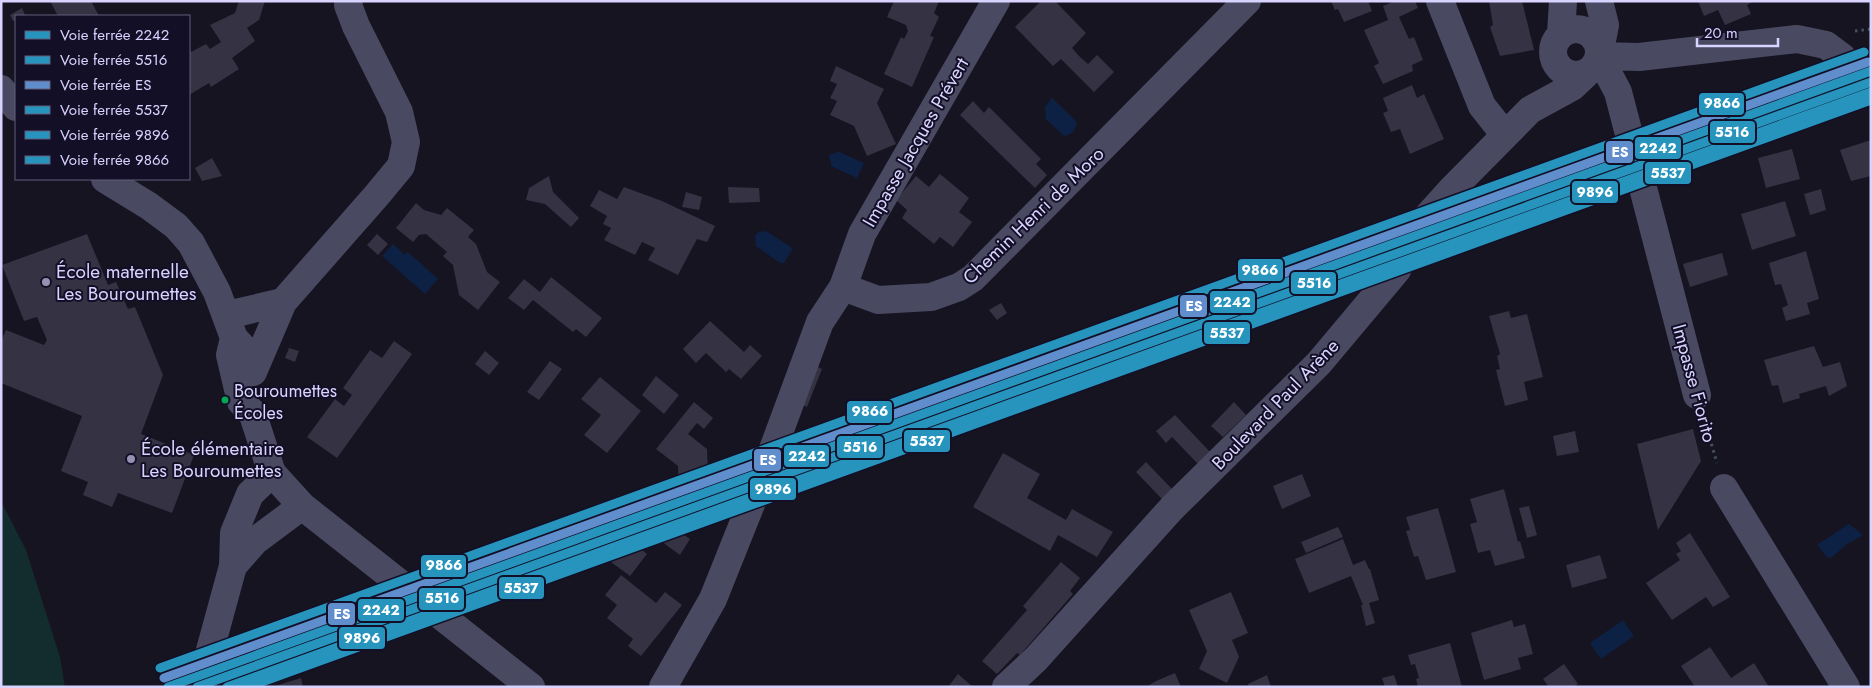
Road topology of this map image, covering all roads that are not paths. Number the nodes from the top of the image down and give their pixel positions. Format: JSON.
{"nodes":[{"id":1,"x":349,"y":1,"type":"edge"},
{"id":2,"x":996,"y":1,"type":"edge"},
{"id":3,"x":1247,"y":1,"type":"edge"},
{"id":4,"x":1440,"y":1,"type":"edge"},
{"id":5,"x":1563,"y":1,"type":"edge"},
{"id":6,"x":1599,"y":1,"type":"edge"},
{"id":7,"x":1558,"y":46,"type":"junction"},
{"id":8,"x":1594,"y":63,"type":"junction"},
{"id":9,"x":1,"y":89,"type":"edge"},
{"id":10,"x":1871,"y":92,"type":"edge"},
{"id":11,"x":15,"y":105,"type":"edge"},
{"id":12,"x":1530,"y":110,"type":"junction"},
{"id":13,"x":1505,"y":135,"type":"junction"},
{"id":14,"x":107,"y":180,"type":"edge"},
{"id":15,"x":843,"y":287,"type":"junction"},
{"id":16,"x":282,"y":302,"type":"junction"},
{"id":17,"x":231,"y":327,"type":"junction"},
{"id":18,"x":253,"y":372,"type":"junction"},
{"id":19,"x":1697,"y":394,"type":"road end"},
{"id":20,"x":252,"y":412,"type":"junction"},
{"id":21,"x":272,"y":473,"type":"junction"},
{"id":22,"x":1724,"y":488,"type":"road end"},
{"id":23,"x":302,"y":506,"type":"junction"},
{"id":24,"x":233,"y":566,"type":"junction"},
{"id":25,"x":200,"y":687,"type":"edge"},
{"id":26,"x":531,"y":687,"type":"edge"},
{"id":27,"x":663,"y":687,"type":"edge"},
{"id":28,"x":1006,"y":687,"type":"edge"},
{"id":29,"x":1846,"y":687,"type":"edge"}],
"edges":[{"from":1,"to":16,"type":"street"},
{"from":2,"to":15,"type":"street","name":"Impasse Jacques Prévert"},
{"from":3,"to":15,"type":"street","name":"Chemin Henri de Moro"},
{"from":4,"to":13,"type":"street"},
{"from":5,"to":7,"type":"street"},
{"from":6,"to":8,"type":"street"},
{"from":7,"to":8,"type":"street"},
{"from":7,"to":8,"type":"street"},
{"from":7,"to":12,"type":"street","name":"Boulevard Paul Arène"},
{"from":8,"to":10,"type":"street"},
{"from":8,"to":12,"type":"street","name":"Boulevard Paul Arène"},
{"from":8,"to":19,"type":"street","name":"Impasse Fiorito"},
{"from":9,"to":11,"type":"street"},
{"from":12,"to":13,"type":"street","name":"Boulevard Paul Arène"},
{"from":13,"to":28,"type":"street","name":"Boulevard Paul Arène"},
{"from":14,"to":17,"type":"street"},
{"from":15,"to":27,"type":"street"},
{"from":16,"to":17,"type":"street"},
{"from":16,"to":18,"type":"street"},
{"from":17,"to":18,"type":"street"},
{"from":17,"to":20,"type":"street"},
{"from":18,"to":20,"type":"street"},
{"from":20,"to":21,"type":"street"},
{"from":21,"to":23,"type":"street"},
{"from":21,"to":24,"type":"street"},
{"from":22,"to":29,"type":"street"},
{"from":23,"to":24,"type":"street"},
{"from":23,"to":26,"type":"street"},
{"from":24,"to":25,"type":"street"}]}
